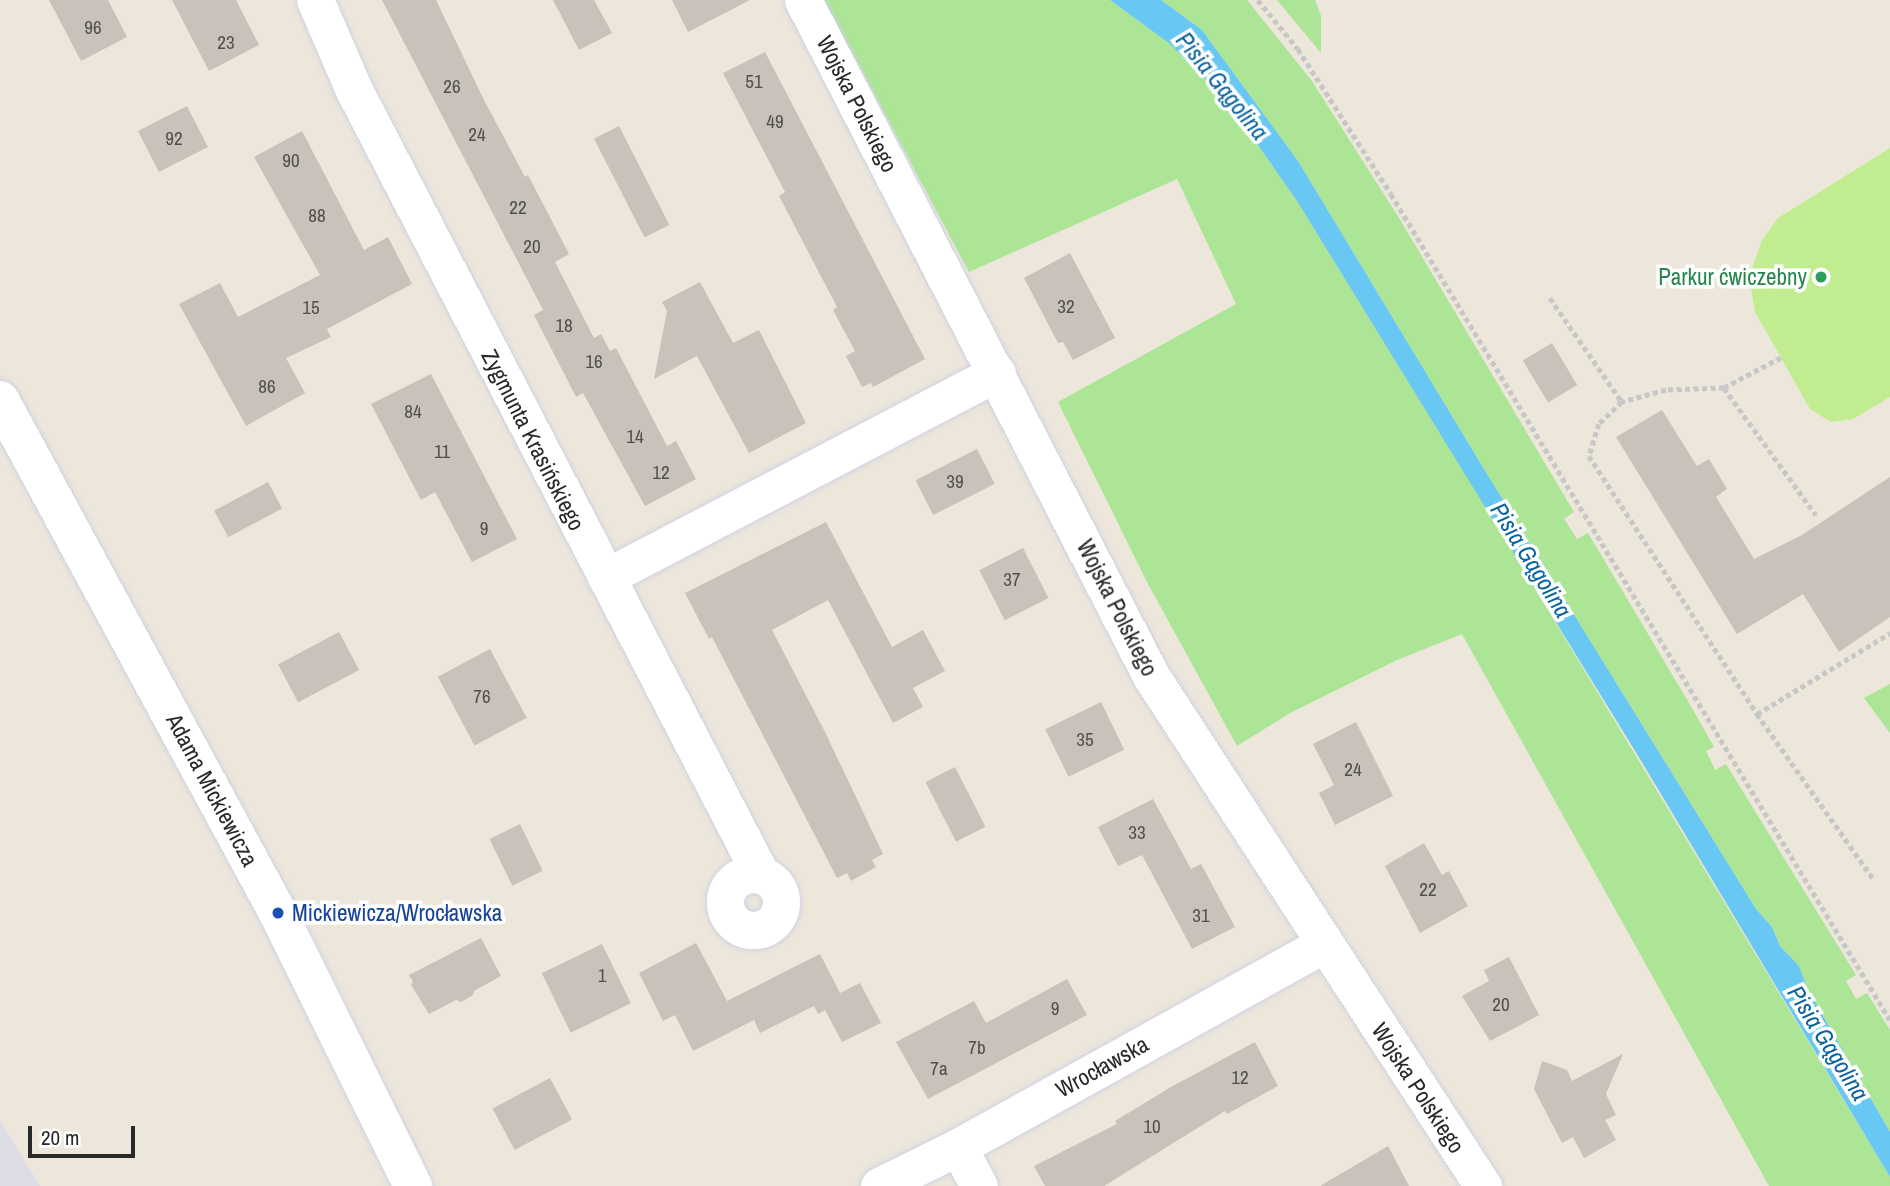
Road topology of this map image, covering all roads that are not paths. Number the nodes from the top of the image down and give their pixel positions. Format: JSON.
{"nodes":[{"id":1,"x":315,"y":0,"type":"edge"},
{"id":2,"x":803,"y":0,"type":"edge"},
{"id":3,"x":997,"y":373,"type":"junction"},
{"id":4,"x":0,"y":400,"type":"edge"},
{"id":5,"x":606,"y":577,"type":"junction"},
{"id":6,"x":761,"y":875,"type":"dead end"},
{"id":7,"x":1324,"y":944,"type":"junction"},
{"id":8,"x":958,"y":1147,"type":"junction"},
{"id":9,"x":413,"y":1186,"type":"edge"},
{"id":10,"x":879,"y":1186,"type":"edge"},
{"id":11,"x":978,"y":1186,"type":"edge"},
{"id":12,"x":1483,"y":1186,"type":"edge"}],
"edges":[{"from":1,"to":5,"type":"street","name":"Zygmunta Krasińskiego"},
{"from":2,"to":3,"type":"street","name":"Wojska Polskiego"},
{"from":3,"to":5,"type":"street"},
{"from":3,"to":7,"type":"street","name":"Wojska Polskiego"},
{"from":4,"to":9,"type":"street","name":"Adama Mickiewicza"},
{"from":5,"to":6,"type":"street","name":"Zygmunta Krasińskiego"},
{"from":7,"to":8,"type":"street","name":"Wrocławska"},
{"from":7,"to":12,"type":"street","name":"Wojska Polskiego"},
{"from":8,"to":10,"type":"street","name":"Wrocławska"},
{"from":8,"to":11,"type":"street"}]}
